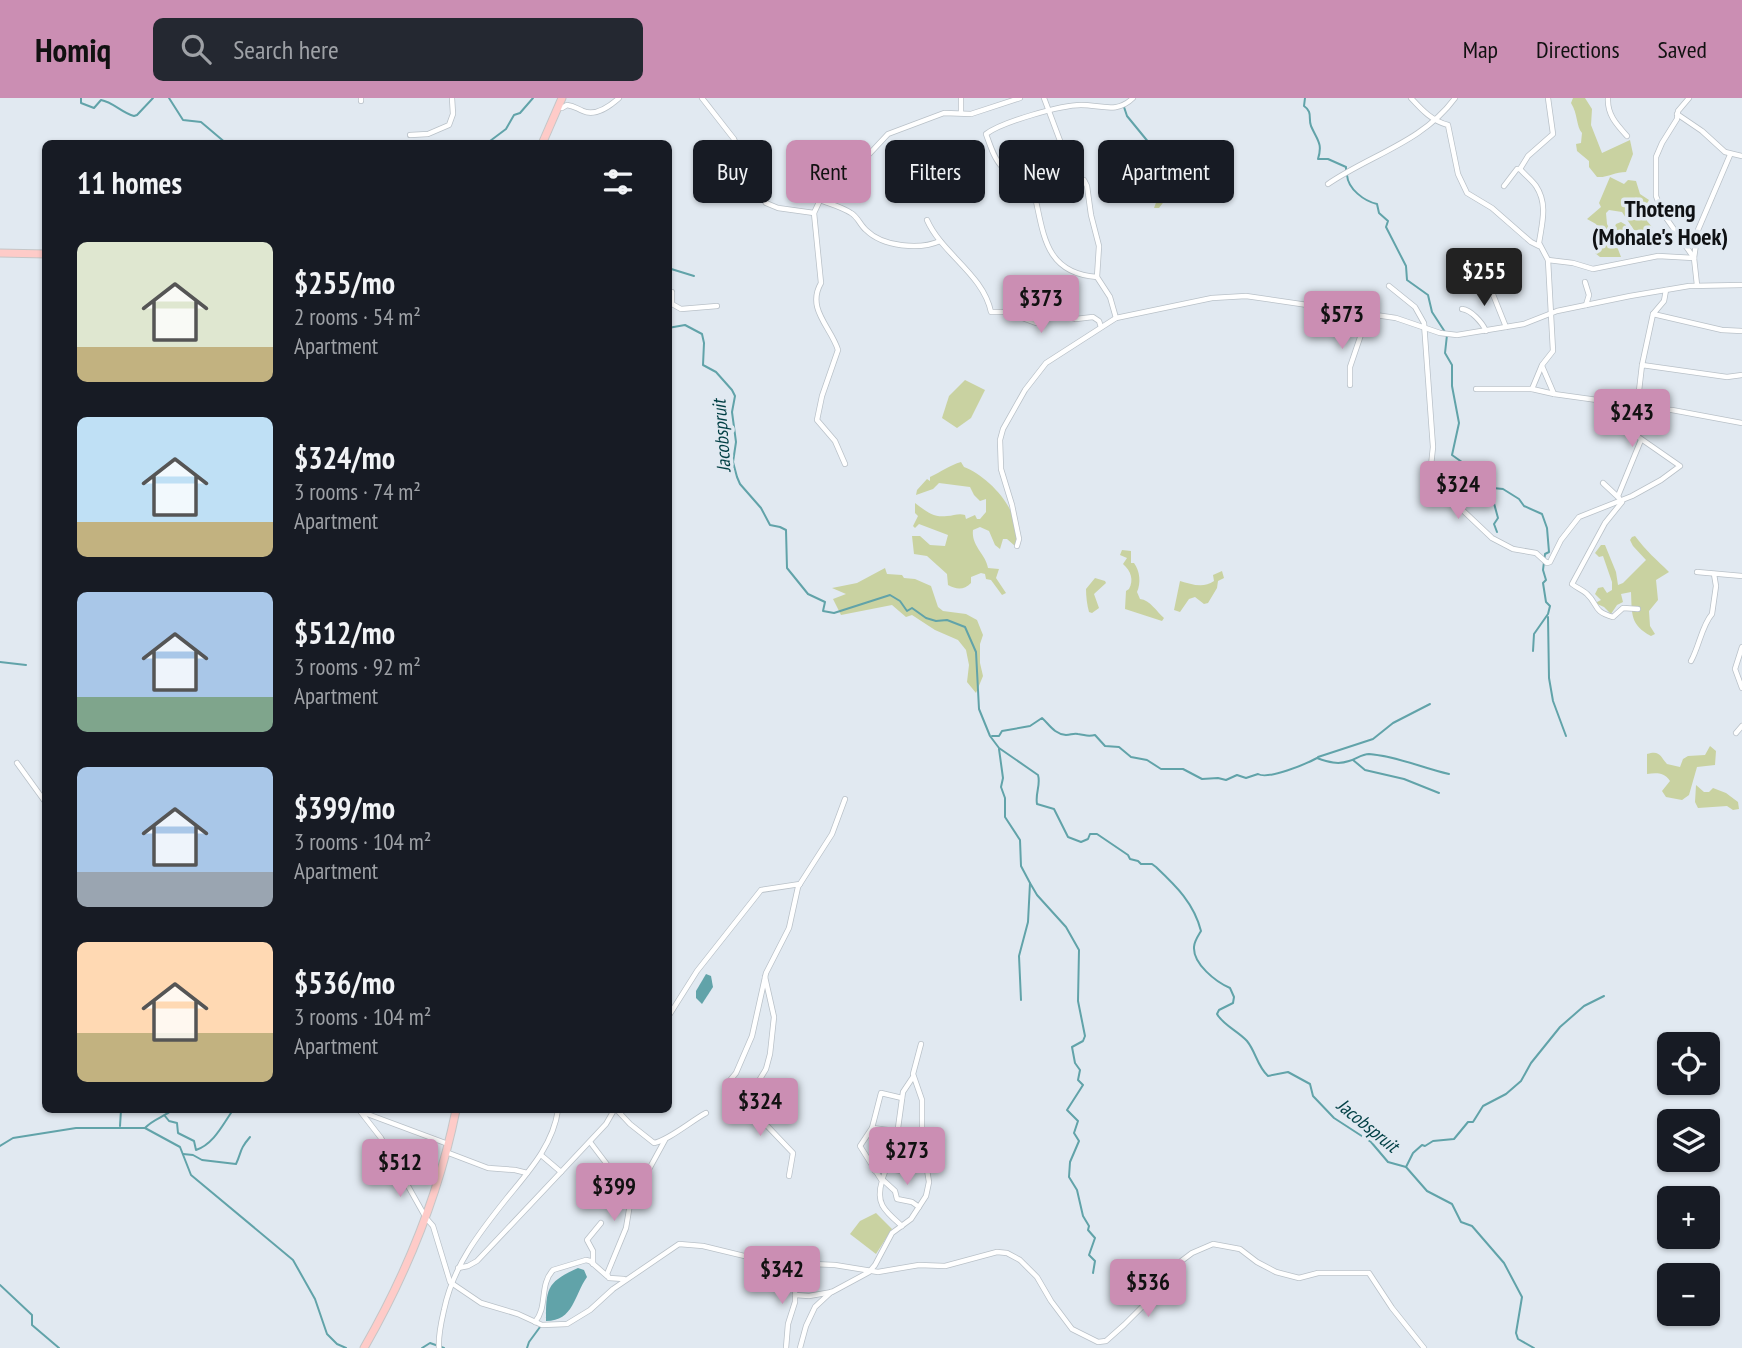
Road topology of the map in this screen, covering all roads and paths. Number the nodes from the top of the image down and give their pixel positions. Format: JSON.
{"nodes":[{"id":1,"x":452,"y":98,"type":"edge"},
{"id":2,"x":562,"y":98,"type":"edge"},
{"id":3,"x":619,"y":98,"type":"edge"},
{"id":4,"x":702,"y":98,"type":"edge"},
{"id":5,"x":961,"y":98,"type":"edge"},
{"id":6,"x":1020,"y":98,"type":"edge"},
{"id":7,"x":1044,"y":98,"type":"edge"},
{"id":8,"x":1133,"y":98,"type":"edge"},
{"id":9,"x":1411,"y":98,"type":"edge"},
{"id":10,"x":1455,"y":98,"type":"edge"},
{"id":11,"x":1548,"y":98,"type":"edge"},
{"id":12,"x":1608,"y":98,"type":"edge"},
{"id":13,"x":1689,"y":98,"type":"edge"},
{"id":14,"x":557,"y":107,"type":"junction"},
{"id":15,"x":1049,"y":112,"type":"junction"},
{"id":16,"x":961,"y":113,"type":"junction"},
{"id":17,"x":1678,"y":114,"type":"junction"},
{"id":18,"x":1436,"y":121,"type":"junction"},
{"id":19,"x":410,"y":135,"type":"dead end"},
{"id":20,"x":1627,"y":136,"type":"dead end"},
{"id":21,"x":544,"y":140,"type":"edge"},
{"id":22,"x":1060,"y":140,"type":"edge"},
{"id":23,"x":871,"y":152,"type":"edge"},
{"id":24,"x":1730,"y":155,"type":"junction"},
{"id":25,"x":1742,"y":156,"type":"edge"},
{"id":26,"x":999,"y":161,"type":"edge"},
{"id":27,"x":1520,"y":169,"type":"junction"},
{"id":28,"x":1084,"y":180,"type":"edge"},
{"id":29,"x":1328,"y":184,"type":"dead end"},
{"id":30,"x":1504,"y":186,"type":"dead end"},
{"id":31,"x":819,"y":203,"type":"edge"},
{"id":32,"x":828,"y":203,"type":"edge"},
{"id":33,"x":1037,"y":203,"type":"edge"},
{"id":34,"x":814,"y":213,"type":"junction"},
{"id":35,"x":927,"y":220,"type":"dead end"},
{"id":36,"x":940,"y":242,"type":"junction"},
{"id":37,"x":1539,"y":246,"type":"junction"},
{"id":38,"x":0,"y":253,"type":"edge"},
{"id":39,"x":42,"y":254,"type":"edge"},
{"id":40,"x":1478,"y":257,"type":"dead end"},
{"id":41,"x":1694,"y":258,"type":"junction"},
{"id":42,"x":1548,"y":260,"type":"junction"},
{"id":43,"x":1097,"y":277,"type":"junction"},
{"id":44,"x":1585,"y":282,"type":"dead end"},
{"id":45,"x":1697,"y":285,"type":"junction"},
{"id":46,"x":1742,"y":285,"type":"edge"},
{"id":47,"x":1390,"y":286,"type":"dead end"},
{"id":48,"x":1666,"y":290,"type":"junction"},
{"id":49,"x":672,"y":304,"type":"edge"},
{"id":50,"x":1586,"y":305,"type":"junction"},
{"id":51,"x":717,"y":306,"type":"dead end"},
{"id":52,"x":1462,"y":309,"type":"dead end"},
{"id":53,"x":1368,"y":314,"type":"junction"},
{"id":54,"x":1552,"y":314,"type":"junction"},
{"id":55,"x":1653,"y":314,"type":"junction"},
{"id":56,"x":1116,"y":318,"type":"junction"},
{"id":57,"x":1101,"y":327,"type":"junction"},
{"id":58,"x":1424,"y":327,"type":"junction"},
{"id":59,"x":1506,"y":327,"type":"junction"},
{"id":60,"x":1486,"y":331,"type":"junction"},
{"id":61,"x":1742,"y":331,"type":"edge"},
{"id":62,"x":1542,"y":365,"type":"junction"},
{"id":63,"x":1642,"y":365,"type":"junction"},
{"id":64,"x":1742,"y":375,"type":"edge"},
{"id":65,"x":1350,"y":385,"type":"dead end"},
{"id":66,"x":1532,"y":388,"type":"junction"},
{"id":67,"x":1476,"y":389,"type":"dead end"},
{"id":68,"x":1554,"y":394,"type":"junction"},
{"id":69,"x":1636,"y":408,"type":"junction"},
{"id":70,"x":1742,"y":423,"type":"edge"},
{"id":71,"x":1641,"y":440,"type":"junction"},
{"id":72,"x":845,"y":464,"type":"dead end"},
{"id":73,"x":1603,"y":483,"type":"dead end"},
{"id":74,"x":1618,"y":496,"type":"junction"},
{"id":75,"x":1622,"y":501,"type":"junction"},
{"id":76,"x":1017,"y":546,"type":"dead end"},
{"id":77,"x":1697,"y":572,"type":"dead end"},
{"id":78,"x":1714,"y":574,"type":"junction"},
{"id":79,"x":1742,"y":576,"type":"edge"},
{"id":80,"x":1638,"y":609,"type":"dead end"},
{"id":81,"x":1742,"y":647,"type":"edge"},
{"id":82,"x":1691,"y":661,"type":"dead end"},
{"id":83,"x":1742,"y":688,"type":"edge"},
{"id":84,"x":1742,"y":726,"type":"edge"},
{"id":85,"x":1736,"y":733,"type":"dead end"},
{"id":86,"x":17,"y":763,"type":"dead end"},
{"id":87,"x":42,"y":797,"type":"edge"},
{"id":88,"x":845,"y":799,"type":"dead end"},
{"id":89,"x":800,"y":884,"type":"junction"},
{"id":90,"x":765,"y":977,"type":"junction"},
{"id":91,"x":672,"y":1011,"type":"edge"},
{"id":92,"x":921,"y":1044,"type":"dead end"},
{"id":93,"x":914,"y":1077,"type":"junction"},
{"id":94,"x":743,"y":1098,"type":"junction"},
{"id":95,"x":902,"y":1098,"type":"junction"},
{"id":96,"x":361,"y":1113,"type":"edge"},
{"id":97,"x":366,"y":1113,"type":"edge"},
{"id":98,"x":455,"y":1113,"type":"edge"},
{"id":99,"x":558,"y":1113,"type":"edge"},
{"id":100,"x":614,"y":1113,"type":"edge"},
{"id":101,"x":619,"y":1113,"type":"edge"},
{"id":102,"x":706,"y":1113,"type":"dead end"},
{"id":103,"x":872,"y":1128,"type":"junction"},
{"id":104,"x":897,"y":1131,"type":"junction"},
{"id":105,"x":922,"y":1139,"type":"junction"},
{"id":106,"x":665,"y":1140,"type":"junction"},
{"id":107,"x":590,"y":1142,"type":"junction"},
{"id":108,"x":447,"y":1148,"type":"junction"},
{"id":109,"x":887,"y":1150,"type":"junction"},
{"id":110,"x":541,"y":1155,"type":"junction"},
{"id":111,"x":927,"y":1165,"type":"junction"},
{"id":112,"x":888,"y":1169,"type":"junction"},
{"id":113,"x":875,"y":1171,"type":"junction"},
{"id":114,"x":561,"y":1172,"type":"junction"},
{"id":115,"x":527,"y":1173,"type":"junction"},
{"id":116,"x":789,"y":1177,"type":"dead end"},
{"id":117,"x":882,"y":1181,"type":"junction"},
{"id":118,"x":639,"y":1188,"type":"junction"},
{"id":119,"x":919,"y":1207,"type":"junction"},
{"id":120,"x":426,"y":1218,"type":"junction"},
{"id":121,"x":601,"y":1223,"type":"dead end"},
{"id":122,"x":902,"y":1226,"type":"junction"},
{"id":123,"x":769,"y":1262,"type":"junction"},
{"id":124,"x":593,"y":1264,"type":"junction"},
{"id":125,"x":799,"y":1265,"type":"junction"},
{"id":126,"x":457,"y":1268,"type":"junction"},
{"id":127,"x":869,"y":1272,"type":"junction"},
{"id":128,"x":607,"y":1276,"type":"junction"},
{"id":129,"x":627,"y":1279,"type":"junction"},
{"id":130,"x":450,"y":1282,"type":"junction"},
{"id":131,"x":795,"y":1282,"type":"junction"},
{"id":132,"x":832,"y":1292,"type":"junction"},
{"id":133,"x":795,"y":1295,"type":"junction"},
{"id":134,"x":535,"y":1322,"type":"junction"},
{"id":135,"x":364,"y":1348,"type":"edge"},
{"id":136,"x":439,"y":1348,"type":"edge"},
{"id":137,"x":786,"y":1348,"type":"edge"},
{"id":138,"x":800,"y":1348,"type":"edge"},
{"id":139,"x":1424,"y":1348,"type":"edge"}],
"edges":[{"from":1,"to":19,"type":"street"},
{"from":2,"to":14,"type":"main road"},
{"from":3,"to":14,"type":"street"},
{"from":4,"to":34,"type":"street"},
{"from":5,"to":16,"type":"street"},
{"from":6,"to":16,"type":"street"},
{"from":7,"to":15,"type":"street"},
{"from":8,"to":15,"type":"street"},
{"from":9,"to":18,"type":"street"},
{"from":10,"to":18,"type":"street"},
{"from":11,"to":27,"type":"street"},
{"from":12,"to":20,"type":"street"},
{"from":13,"to":17,"type":"street"},
{"from":14,"to":21,"type":"main road"},
{"from":15,"to":22,"type":"street"},
{"from":15,"to":26,"type":"street"},
{"from":16,"to":23,"type":"street"},
{"from":17,"to":24,"type":"street"},
{"from":17,"to":41,"type":"street"},
{"from":18,"to":29,"type":"street"},
{"from":18,"to":37,"type":"street"},
{"from":24,"to":25,"type":"street"},
{"from":24,"to":41,"type":"street"},
{"from":27,"to":30,"type":"street"},
{"from":27,"to":37,"type":"street"},
{"from":28,"to":43,"type":"street"},
{"from":31,"to":34,"type":"street"},
{"from":32,"to":36,"type":"street"},
{"from":33,"to":43,"type":"street"},
{"from":34,"to":72,"type":"street"},
{"from":35,"to":36,"type":"street"},
{"from":36,"to":57,"type":"street"},
{"from":37,"to":42,"type":"street"},
{"from":38,"to":39,"type":"main road"},
{"from":40,"to":59,"type":"street"},
{"from":41,"to":42,"type":"street"},
{"from":41,"to":45,"type":"street"},
{"from":42,"to":54,"type":"street"},
{"from":43,"to":56,"type":"street"},
{"from":44,"to":50,"type":"street"},
{"from":45,"to":46,"type":"street"},
{"from":45,"to":48,"type":"street"},
{"from":47,"to":58,"type":"street"},
{"from":48,"to":50,"type":"street"},
{"from":48,"to":55,"type":"street"},
{"from":49,"to":51,"type":"street"},
{"from":50,"to":54,"type":"street"},
{"from":52,"to":60,"type":"street"},
{"from":53,"to":56,"type":"street"},
{"from":53,"to":58,"type":"street"},
{"from":53,"to":65,"type":"street"},
{"from":54,"to":59,"type":"street"},
{"from":54,"to":62,"type":"street"},
{"from":55,"to":61,"type":"street"},
{"from":55,"to":63,"type":"street"},
{"from":56,"to":57,"type":"street"},
{"from":57,"to":76,"type":"street"},
{"from":58,"to":60,"type":"street"},
{"from":58,"to":75,"type":"street"},
{"from":59,"to":60,"type":"street"},
{"from":62,"to":66,"type":"street"},
{"from":62,"to":68,"type":"street"},
{"from":63,"to":64,"type":"street"},
{"from":63,"to":69,"type":"street"},
{"from":66,"to":67,"type":"street"},
{"from":66,"to":68,"type":"street"},
{"from":68,"to":69,"type":"street"},
{"from":69,"to":70,"type":"street"},
{"from":69,"to":71,"type":"street"},
{"from":71,"to":74,"type":"street"},
{"from":71,"to":75,"type":"street"},
{"from":73,"to":74,"type":"street"},
{"from":74,"to":75,"type":"street"},
{"from":75,"to":80,"type":"street"},
{"from":77,"to":78,"type":"street"},
{"from":78,"to":79,"type":"street"},
{"from":78,"to":82,"type":"street"},
{"from":81,"to":83,"type":"street"},
{"from":84,"to":85,"type":"street"},
{"from":86,"to":87,"type":"street"},
{"from":88,"to":89,"type":"street"},
{"from":89,"to":90,"type":"street"},
{"from":89,"to":91,"type":"street"},
{"from":90,"to":94,"type":"street"},
{"from":90,"to":94,"type":"street"},
{"from":92,"to":93,"type":"street"},
{"from":93,"to":95,"type":"street"},
{"from":93,"to":105,"type":"street"},
{"from":94,"to":116,"type":"street"},
{"from":95,"to":103,"type":"street"},
{"from":95,"to":104,"type":"street"},
{"from":96,"to":120,"type":"street"},
{"from":97,"to":108,"type":"street"},
{"from":98,"to":108,"type":"main road"},
{"from":99,"to":110,"type":"street"},
{"from":100,"to":107,"type":"street"},
{"from":101,"to":106,"type":"street"},
{"from":102,"to":106,"type":"street"},
{"from":103,"to":104,"type":"street"},
{"from":103,"to":113,"type":"street"},
{"from":104,"to":105,"type":"street"},
{"from":104,"to":109,"type":"street"},
{"from":105,"to":111,"type":"street"},
{"from":106,"to":118,"type":"street"},
{"from":107,"to":114,"type":"street"},
{"from":107,"to":118,"type":"street"},
{"from":108,"to":115,"type":"street"},
{"from":108,"to":120,"type":"main road"},
{"from":109,"to":112,"type":"street"},
{"from":109,"to":113,"type":"street"},
{"from":110,"to":114,"type":"street"},
{"from":110,"to":115,"type":"street"},
{"from":111,"to":112,"type":"street"},
{"from":111,"to":119,"type":"street"},
{"from":112,"to":117,"type":"street"},
{"from":113,"to":117,"type":"street"},
{"from":114,"to":126,"type":"street"},
{"from":115,"to":126,"type":"street"},
{"from":117,"to":119,"type":"street"},
{"from":117,"to":122,"type":"street"},
{"from":118,"to":128,"type":"street"},
{"from":119,"to":122,"type":"street"},
{"from":120,"to":130,"type":"street"},
{"from":120,"to":135,"type":"main road"},
{"from":121,"to":124,"type":"street"},
{"from":122,"to":127,"type":"street"},
{"from":123,"to":125,"type":"street"},
{"from":123,"to":129,"type":"street"},
{"from":123,"to":131,"type":"street"},
{"from":124,"to":128,"type":"street"},
{"from":124,"to":134,"type":"street"},
{"from":125,"to":127,"type":"street"},
{"from":125,"to":131,"type":"street"},
{"from":126,"to":130,"type":"street"},
{"from":127,"to":132,"type":"street"},
{"from":127,"to":139,"type":"street"},
{"from":128,"to":129,"type":"street"},
{"from":129,"to":134,"type":"street"},
{"from":130,"to":134,"type":"street"},
{"from":130,"to":136,"type":"street"},
{"from":131,"to":133,"type":"street"},
{"from":132,"to":133,"type":"street"},
{"from":132,"to":138,"type":"street"},
{"from":133,"to":137,"type":"street"}]}
